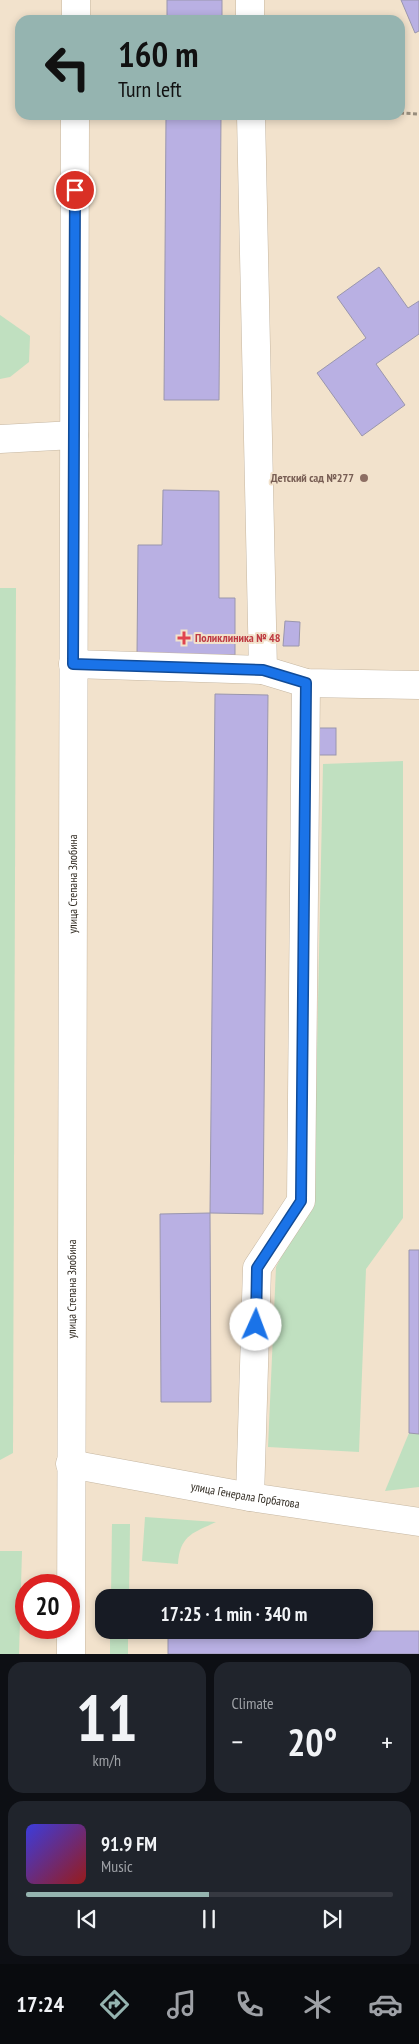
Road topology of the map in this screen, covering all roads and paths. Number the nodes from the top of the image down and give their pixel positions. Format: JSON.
{"nodes":[{"id":1,"x":76,"y":0,"type":"edge"},
{"id":2,"x":250,"y":0,"type":"edge"},
{"id":3,"x":76,"y":15,"type":"edge"},
{"id":4,"x":250,"y":15,"type":"edge"},
{"id":5,"x":405,"y":113,"type":"edge"},
{"id":6,"x":419,"y":114,"type":"edge"},
{"id":7,"x":75,"y":120,"type":"edge"},
{"id":8,"x":251,"y":120,"type":"edge"},
{"id":9,"x":74,"y":435,"type":"junction"},
{"id":10,"x":0,"y":439,"type":"edge"},
{"id":11,"x":73,"y":664,"type":"junction"},
{"id":12,"x":263,"y":670,"type":"junction"},
{"id":13,"x":306,"y":683,"type":"junction"},
{"id":14,"x":419,"y":685,"type":"edge"},
{"id":15,"x":70,"y":1464,"type":"junction"},
{"id":16,"x":250,"y":1497,"type":"junction"},
{"id":17,"x":419,"y":1522,"type":"edge"},
{"id":18,"x":70,"y":1654,"type":"edge"}],
"edges":[{"from":1,"to":3,"type":"street"},
{"from":2,"to":4,"type":"street"},
{"from":5,"to":6,"type":"path"},
{"from":7,"to":9,"type":"street","name":"улица Степана Злобина"},
{"from":8,"to":12,"type":"street"},
{"from":9,"to":10,"type":"street"},
{"from":9,"to":11,"type":"street","name":"улица Степана Злобина"},
{"from":11,"to":12,"type":"street"},
{"from":11,"to":15,"type":"street","name":"улица Степана Злобина"},
{"from":12,"to":13,"type":"street"},
{"from":13,"to":14,"type":"street"},
{"from":13,"to":16,"type":"street"},
{"from":15,"to":16,"type":"street","name":"улица Генерала Горбатова"},
{"from":15,"to":18,"type":"street","name":"улица Степана Злобина"},
{"from":16,"to":17,"type":"street","name":"улица Генерала Горбатова"}]}
